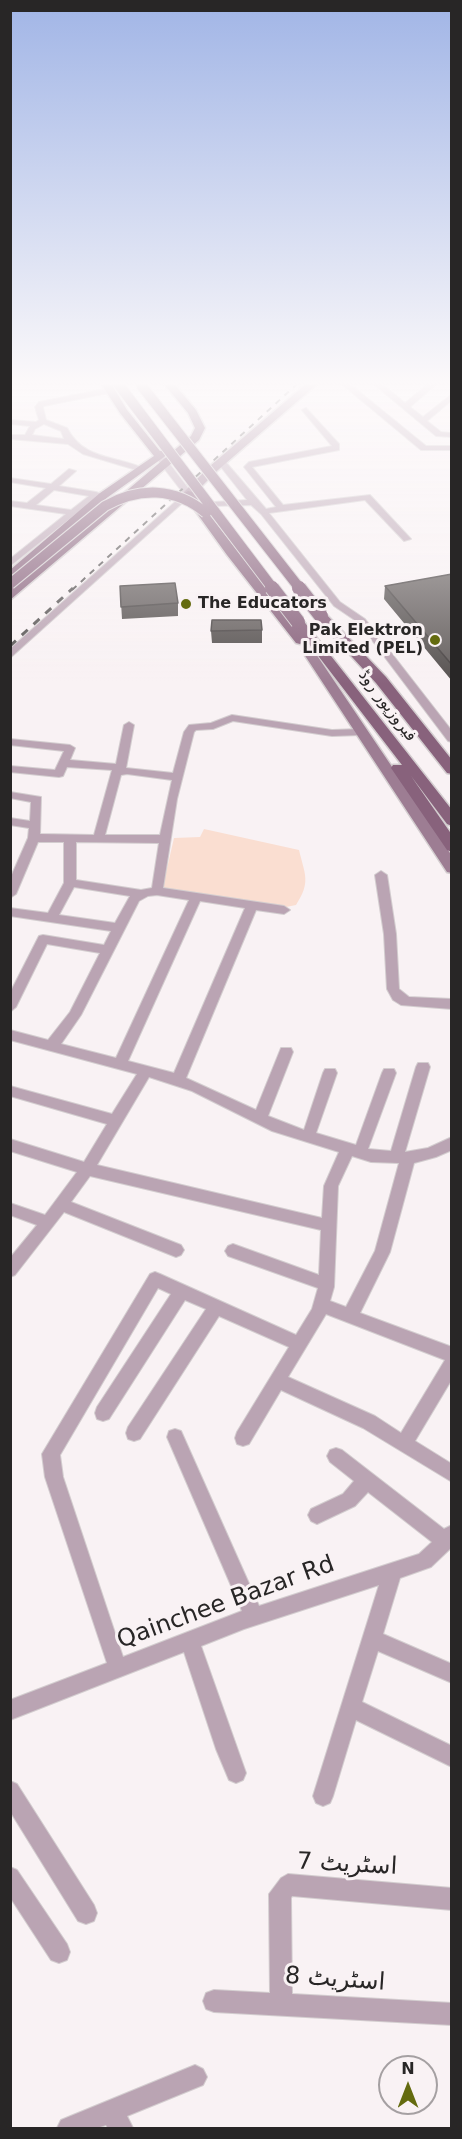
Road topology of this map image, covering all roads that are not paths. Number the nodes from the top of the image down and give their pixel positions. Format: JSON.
{"nodes":[{"id":1,"x":39,"y":485,"type":"edge"},
{"id":2,"x":56,"y":485,"type":"edge"},
{"id":3,"x":116,"y":485,"type":"edge"},
{"id":4,"x":136,"y":485,"type":"edge"},
{"id":5,"x":181,"y":485,"type":"edge"},
{"id":6,"x":190,"y":485,"type":"edge"},
{"id":7,"x":197,"y":485,"type":"edge"},
{"id":8,"x":222,"y":485,"type":"edge"},
{"id":9,"x":228,"y":485,"type":"edge"},
{"id":10,"x":239,"y":485,"type":"edge"},
{"id":11,"x":262,"y":485,"type":"edge"},
{"id":12,"x":53,"y":487,"type":"junction"},
{"id":13,"x":188,"y":494,"type":"junction"},
{"id":14,"x":100,"y":495,"type":"junction"},
{"id":15,"x":12,"y":497,"type":"edge"},
{"id":16,"x":254,"y":503,"type":"junction"},
{"id":17,"x":29,"y":506,"type":"junction"},
{"id":18,"x":281,"y":508,"type":"junction"},
{"id":19,"x":264,"y":512,"type":"junction"},
{"id":20,"x":72,"y":513,"type":"junction"},
{"id":21,"x":407,"y":539,"type":"dead end"},
{"id":22,"x":239,"y":546,"type":"junction"},
{"id":23,"x":11,"y":575,"type":"edge"},
{"id":24,"x":10,"y":597,"type":"edge"},
{"id":25,"x":327,"y":615,"type":"junction"},
{"id":26,"x":314,"y":650,"type":"junction"},
{"id":27,"x":10,"y":655,"type":"edge"},
{"id":28,"x":363,"y":703,"type":"junction"},
{"id":29,"x":129,"y":724,"type":"dead end"},
{"id":30,"x":361,"y":732,"type":"junction"},
{"id":31,"x":450,"y":737,"type":"edge"},
{"id":32,"x":429,"y":741,"type":"junction"},
{"id":33,"x":10,"y":742,"type":"edge"},
{"id":34,"x":64,"y":763,"type":"junction"},
{"id":35,"x":10,"y":769,"type":"edge"},
{"id":36,"x":120,"y":769,"type":"junction"},
{"id":37,"x":452,"y":770,"type":"edge"},
{"id":38,"x":178,"y":777,"type":"junction"},
{"id":39,"x":10,"y":795,"type":"edge"},
{"id":40,"x":10,"y":821,"type":"edge"},
{"id":41,"x":452,"y":821,"type":"edge"},
{"id":42,"x":35,"y":825,"type":"junction"},
{"id":43,"x":34,"y":838,"type":"junction"},
{"id":44,"x":70,"y":838,"type":"junction"},
{"id":45,"x":99,"y":838,"type":"junction"},
{"id":46,"x":166,"y":839,"type":"junction"},
{"id":47,"x":452,"y":847,"type":"edge"},
{"id":48,"x":452,"y":867,"type":"edge"},
{"id":49,"x":381,"y":875,"type":"dead end"},
{"id":50,"x":70,"y":883,"type":"junction"},
{"id":51,"x":157,"y":891,"type":"junction"},
{"id":52,"x":139,"y":893,"type":"junction"},
{"id":53,"x":10,"y":894,"type":"edge"},
{"id":54,"x":196,"y":897,"type":"junction"},
{"id":55,"x":252,"y":905,"type":"junction"},
{"id":56,"x":284,"y":910,"type":"dead end"},
{"id":57,"x":10,"y":912,"type":"edge"},
{"id":58,"x":52,"y":918,"type":"junction"},
{"id":59,"x":119,"y":928,"type":"junction"},
{"id":60,"x":108,"y":950,"type":"junction"},
{"id":61,"x":452,"y":1004,"type":"edge"},
{"id":62,"x":10,"y":1007,"type":"edge"},
{"id":63,"x":10,"y":1035,"type":"edge"},
{"id":64,"x":55,"y":1046,"type":"junction"},
{"id":65,"x":286,"y":1052,"type":"dead end"},
{"id":66,"x":120,"y":1063,"type":"junction"},
{"id":67,"x":423,"y":1067,"type":"dead end"},
{"id":68,"x":146,"y":1070,"type":"junction"},
{"id":69,"x":330,"y":1073,"type":"dead end"},
{"id":70,"x":389,"y":1073,"type":"dead end"},
{"id":71,"x":178,"y":1080,"type":"junction"},
{"id":72,"x":10,"y":1091,"type":"edge"},
{"id":73,"x":260,"y":1119,"type":"junction"},
{"id":74,"x":116,"y":1121,"type":"junction"},
{"id":75,"x":308,"y":1137,"type":"junction"},
{"id":76,"x":452,"y":1143,"type":"edge"},
{"id":77,"x":10,"y":1145,"type":"edge"},
{"id":78,"x":354,"y":1151,"type":"junction"},
{"id":79,"x":402,"y":1158,"type":"junction"},
{"id":80,"x":87,"y":1169,"type":"junction"},
{"id":81,"x":61,"y":1204,"type":"junction"},
{"id":82,"x":10,"y":1209,"type":"edge"},
{"id":83,"x":48,"y":1222,"type":"junction"},
{"id":84,"x":330,"y":1226,"type":"junction"},
{"id":85,"x":176,"y":1250,"type":"dead end"},
{"id":86,"x":233,"y":1251,"type":"dead end"},
{"id":87,"x":10,"y":1270,"type":"edge"},
{"id":88,"x":326,"y":1284,"type":"junction"},
{"id":89,"x":182,"y":1292,"type":"junction"},
{"id":90,"x":321,"y":1305,"type":"junction"},
{"id":91,"x":216,"y":1307,"type":"junction"},
{"id":92,"x":350,"y":1316,"type":"junction"},
{"id":93,"x":299,"y":1344,"type":"junction"},
{"id":94,"x":452,"y":1355,"type":"edge"},
{"id":95,"x":452,"y":1364,"type":"edge"},
{"id":96,"x":277,"y":1380,"type":"junction"},
{"id":97,"x":103,"y":1413,"type":"dead end"},
{"id":98,"x":134,"y":1433,"type":"dead end"},
{"id":99,"x":175,"y":1437,"type":"dead end"},
{"id":100,"x":243,"y":1438,"type":"dead end"},
{"id":101,"x":404,"y":1444,"type":"junction"},
{"id":102,"x":336,"y":1456,"type":"dead end"},
{"id":103,"x":452,"y":1474,"type":"edge"},
{"id":104,"x":367,"y":1480,"type":"junction"},
{"id":105,"x":317,"y":1515,"type":"dead end"},
{"id":106,"x":448,"y":1538,"type":"edge"},
{"id":107,"x":393,"y":1571,"type":"junction"},
{"id":108,"x":254,"y":1617,"type":"junction"},
{"id":109,"x":372,"y":1639,"type":"junction"},
{"id":110,"x":190,"y":1641,"type":"junction"},
{"id":111,"x":118,"y":1669,"type":"junction"},
{"id":112,"x":452,"y":1674,"type":"edge"},
{"id":113,"x":351,"y":1707,"type":"junction"},
{"id":114,"x":10,"y":1710,"type":"edge"},
{"id":115,"x":452,"y":1757,"type":"edge"},
{"id":116,"x":236,"y":1773,"type":"dead end"},
{"id":117,"x":10,"y":1791,"type":"edge"},
{"id":118,"x":323,"y":1796,"type":"dead end"},
{"id":119,"x":10,"y":1878,"type":"edge"},
{"id":120,"x":452,"y":1899,"type":"edge"},
{"id":121,"x":86,"y":1913,"type":"dead end"},
{"id":122,"x":59,"y":1952,"type":"dead end"},
{"id":123,"x":214,"y":2001,"type":"dead end"},
{"id":124,"x":281,"y":2004,"type":"junction"},
{"id":125,"x":452,"y":2014,"type":"edge"},
{"id":126,"x":195,"y":2077,"type":"dead end"},
{"id":127,"x":116,"y":2120,"type":"edge"},
{"id":128,"x":69,"y":2128,"type":"edge"}],
"edges":[{"from":1,"to":12,"type":"street"},
{"from":2,"to":12,"type":"street"},
{"from":3,"to":14,"type":"main road"},
{"from":4,"to":24,"type":"main road"},
{"from":5,"to":13,"type":"street"},
{"from":6,"to":22,"type":"main road","name":"فیروزپور روڈ","bridge":true},
{"from":7,"to":13,"type":"main road"},
{"from":8,"to":25,"type":"main road","bridge":true},
{"from":9,"to":25,"type":"main road"},
{"from":10,"to":16,"type":"street"},
{"from":11,"to":18,"type":"street"},
{"from":12,"to":14,"type":"street"},
{"from":12,"to":17,"type":"street"},
{"from":13,"to":16,"type":"street"},
{"from":13,"to":26,"type":"main road"},
{"from":13,"to":27,"type":"street"},
{"from":14,"to":20,"type":"street"},
{"from":14,"to":23,"type":"main road"},
{"from":15,"to":17,"type":"street"},
{"from":16,"to":19,"type":"street"},
{"from":17,"to":20,"type":"street"},
{"from":18,"to":19,"type":"street"},
{"from":18,"to":21,"type":"street"},
{"from":19,"to":31,"type":"street"},
{"from":20,"to":23,"type":"street"},
{"from":22,"to":23,"type":"main road","bridge":true},
{"from":22,"to":26,"type":"main road","name":"فیروزپور روڈ","bridge":true},
{"from":25,"to":32,"type":"main road"},
{"from":26,"to":28,"type":"main road","name":"فیروزپور روڈ"},
{"from":26,"to":30,"type":"main road"},
{"from":28,"to":41,"type":"main road","name":"فیروزپور روڈ"},
{"from":28,"to":47,"type":"main road"},
{"from":29,"to":36,"type":"street"},
{"from":30,"to":38,"type":"street"},
{"from":30,"to":48,"type":"main road"},
{"from":31,"to":32,"type":"street"},
{"from":32,"to":37,"type":"main road"},
{"from":33,"to":34,"type":"street"},
{"from":34,"to":35,"type":"street"},
{"from":34,"to":36,"type":"street"},
{"from":36,"to":38,"type":"street"},
{"from":36,"to":45,"type":"street"},
{"from":38,"to":46,"type":"street"},
{"from":39,"to":42,"type":"street"},
{"from":40,"to":42,"type":"street"},
{"from":42,"to":43,"type":"street"},
{"from":43,"to":44,"type":"street"},
{"from":43,"to":53,"type":"street"},
{"from":44,"to":45,"type":"street"},
{"from":44,"to":50,"type":"street"},
{"from":45,"to":46,"type":"street"},
{"from":46,"to":51,"type":"street"},
{"from":49,"to":61,"type":"street"},
{"from":50,"to":52,"type":"street"},
{"from":50,"to":58,"type":"street"},
{"from":51,"to":52,"type":"street"},
{"from":51,"to":54,"type":"street"},
{"from":52,"to":59,"type":"street"},
{"from":54,"to":55,"type":"street"},
{"from":54,"to":66,"type":"street"},
{"from":55,"to":56,"type":"street"},
{"from":55,"to":71,"type":"street"},
{"from":57,"to":58,"type":"street"},
{"from":58,"to":59,"type":"street"},
{"from":59,"to":60,"type":"street"},
{"from":60,"to":62,"type":"street"},
{"from":60,"to":64,"type":"street"},
{"from":63,"to":64,"type":"street"},
{"from":64,"to":66,"type":"street"},
{"from":65,"to":73,"type":"street"},
{"from":66,"to":68,"type":"street"},
{"from":67,"to":79,"type":"street"},
{"from":68,"to":71,"type":"street"},
{"from":68,"to":74,"type":"street"},
{"from":69,"to":75,"type":"street"},
{"from":70,"to":78,"type":"street"},
{"from":71,"to":73,"type":"street"},
{"from":72,"to":74,"type":"street"},
{"from":73,"to":75,"type":"street"},
{"from":74,"to":80,"type":"street"},
{"from":75,"to":78,"type":"street"},
{"from":76,"to":79,"type":"street"},
{"from":77,"to":80,"type":"street"},
{"from":78,"to":79,"type":"street"},
{"from":78,"to":84,"type":"street"},
{"from":79,"to":92,"type":"street"},
{"from":80,"to":81,"type":"street"},
{"from":80,"to":84,"type":"street"},
{"from":81,"to":83,"type":"street"},
{"from":81,"to":85,"type":"street"},
{"from":82,"to":83,"type":"street"},
{"from":83,"to":87,"type":"street"},
{"from":84,"to":88,"type":"street"},
{"from":86,"to":88,"type":"street"},
{"from":88,"to":90,"type":"street"},
{"from":89,"to":91,"type":"street"},
{"from":89,"to":97,"type":"street"},
{"from":89,"to":111,"type":"street"},
{"from":90,"to":92,"type":"street"},
{"from":90,"to":93,"type":"street"},
{"from":91,"to":93,"type":"street"},
{"from":91,"to":98,"type":"street"},
{"from":92,"to":94,"type":"street"},
{"from":93,"to":96,"type":"street"},
{"from":95,"to":101,"type":"street"},
{"from":96,"to":100,"type":"street"},
{"from":96,"to":101,"type":"street"},
{"from":99,"to":108,"type":"street"},
{"from":101,"to":103,"type":"street"},
{"from":102,"to":104,"type":"street"},
{"from":104,"to":105,"type":"street"},
{"from":104,"to":106,"type":"street"},
{"from":106,"to":107,"type":"street","name":"Qainchee Bazar Rd"},
{"from":107,"to":108,"type":"street","name":"Qainchee Bazar Rd"},
{"from":107,"to":109,"type":"street"},
{"from":108,"to":110,"type":"street","name":"Qainchee Bazar Rd"},
{"from":109,"to":112,"type":"street"},
{"from":109,"to":113,"type":"street"},
{"from":110,"to":111,"type":"street","name":"Qainchee Bazar Rd"},
{"from":110,"to":116,"type":"street"},
{"from":111,"to":114,"type":"street","name":"Qainchee Bazar Rd"},
{"from":113,"to":115,"type":"street"},
{"from":113,"to":118,"type":"street"},
{"from":117,"to":121,"type":"street"},
{"from":119,"to":122,"type":"street"},
{"from":120,"to":124,"type":"street","name":"اسٹریٹ 7"},
{"from":123,"to":124,"type":"street","name":"اسٹریٹ 8"},
{"from":124,"to":125,"type":"street","name":"اسٹریٹ 8"},
{"from":126,"to":127,"type":"street"},
{"from":127,"to":128,"type":"street"}]}
